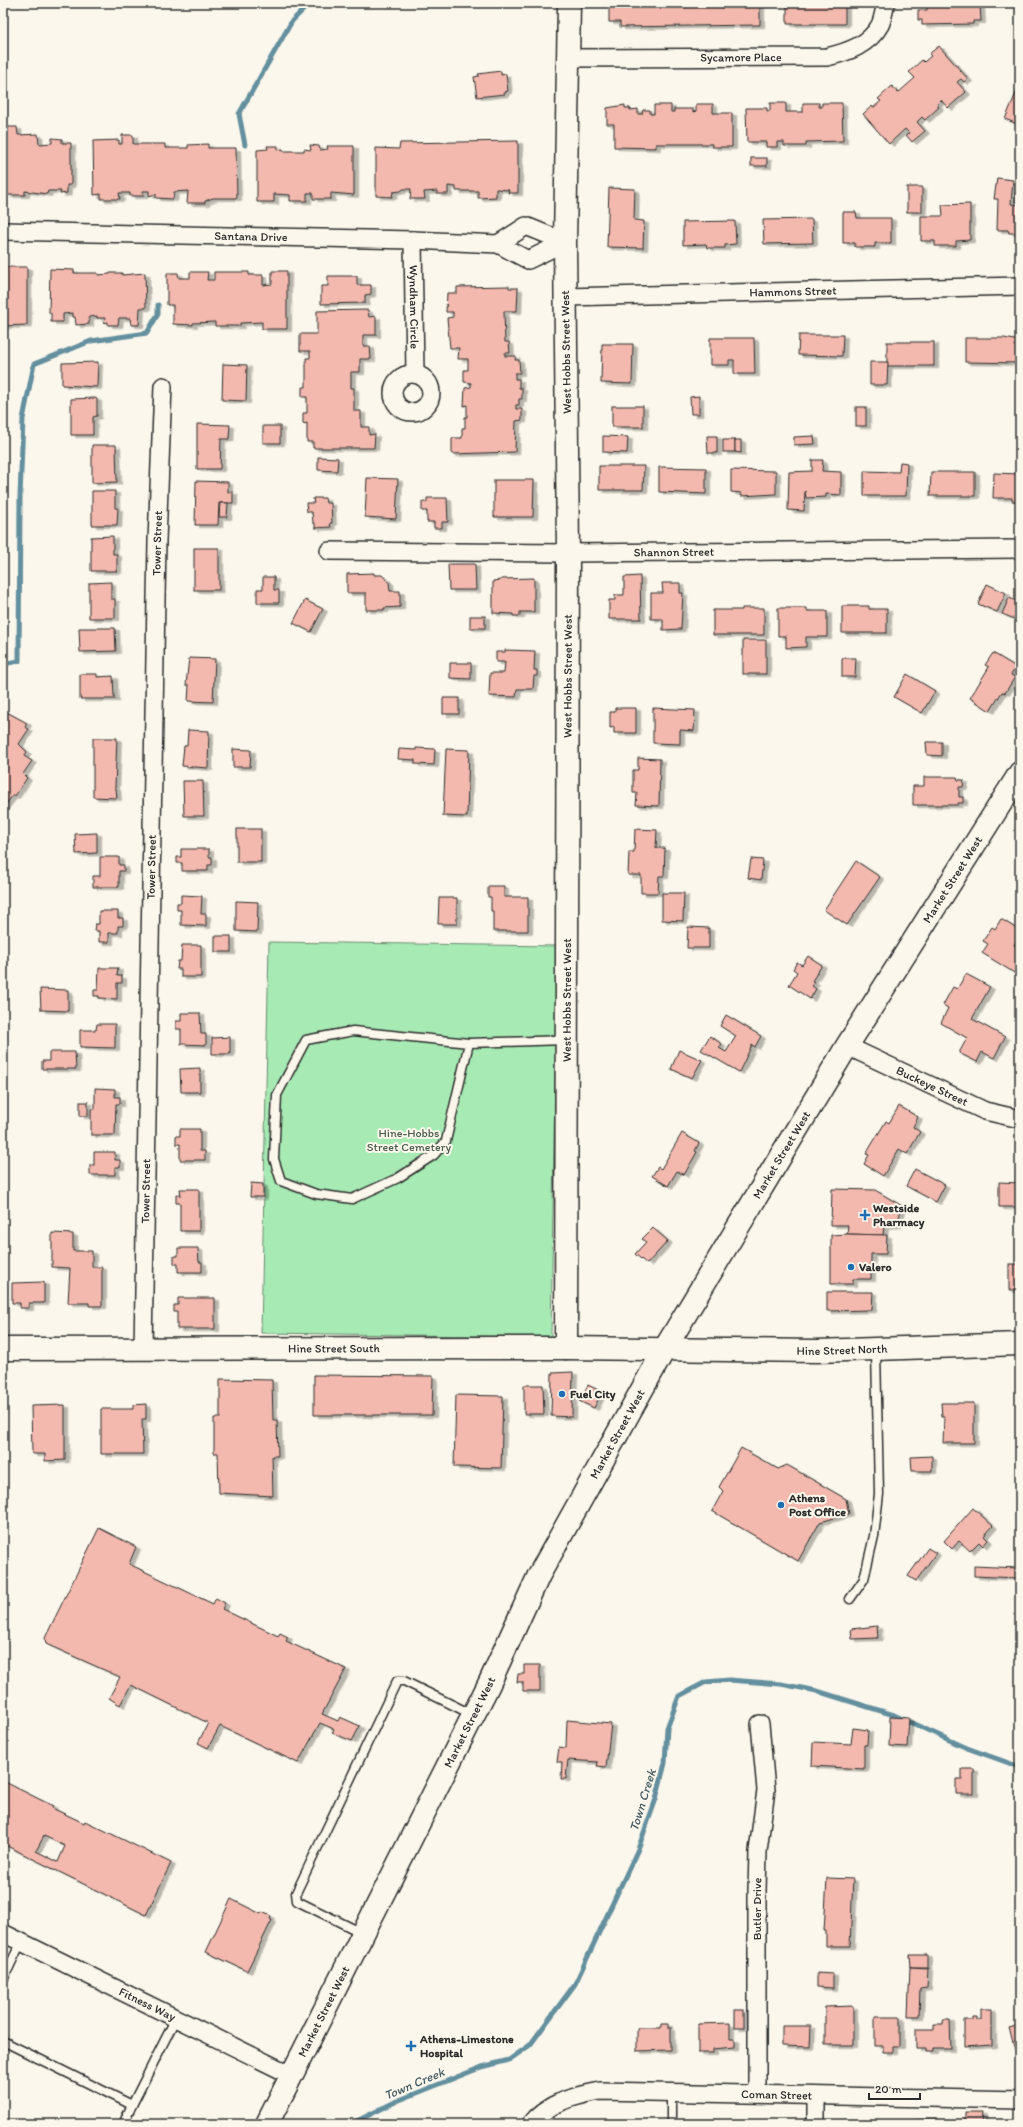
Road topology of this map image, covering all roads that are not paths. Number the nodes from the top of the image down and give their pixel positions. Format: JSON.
{"nodes":[{"id":1,"x":569,"y":3,"type":"edge"},
{"id":2,"x":886,"y":3,"type":"edge"},
{"id":3,"x":569,"y":58,"type":"junction"},
{"id":4,"x":3,"y":231,"type":"edge"},
{"id":5,"x":413,"y":240,"type":"junction"},
{"id":6,"x":565,"y":242,"type":"junction"},
{"id":7,"x":498,"y":244,"type":"junction"},
{"id":8,"x":1020,"y":286,"type":"edge"},
{"id":9,"x":565,"y":297,"type":"junction"},
{"id":10,"x":415,"y":374,"type":"dead end"},
{"id":11,"x":163,"y":386,"type":"dead end"},
{"id":12,"x":1020,"y":549,"type":"edge"},
{"id":13,"x":329,"y":551,"type":"dead end"},
{"id":14,"x":568,"y":553,"type":"junction"},
{"id":15,"x":1020,"y":773,"type":"edge"},
{"id":16,"x":567,"y":1040,"type":"junction"},
{"id":17,"x":469,"y":1042,"type":"junction"},
{"id":18,"x":847,"y":1046,"type":"junction"},
{"id":19,"x":1020,"y":1119,"type":"edge"},
{"id":20,"x":1020,"y":1344,"type":"edge"},
{"id":21,"x":3,"y":1348,"type":"edge"},
{"id":22,"x":566,"y":1348,"type":"junction"},
{"id":23,"x":876,"y":1348,"type":"junction"},
{"id":24,"x":143,"y":1349,"type":"junction"},
{"id":25,"x":664,"y":1350,"type":"junction"},
{"id":26,"x":850,"y":1599,"type":"dead end"},
{"id":27,"x":473,"y":1715,"type":"junction"},
{"id":28,"x":760,"y":1724,"type":"dead end"},
{"id":29,"x":3,"y":1933,"type":"edge"},
{"id":30,"x":362,"y":1933,"type":"junction"},
{"id":31,"x":21,"y":1942,"type":"junction"},
{"id":32,"x":3,"y":1980,"type":"edge"},
{"id":33,"x":176,"y":2018,"type":"junction"},
{"id":34,"x":3,"y":2041,"type":"edge"},
{"id":35,"x":291,"y":2076,"type":"junction"},
{"id":36,"x":671,"y":2093,"type":"junction"},
{"id":37,"x":757,"y":2094,"type":"junction"},
{"id":38,"x":816,"y":2096,"type":"junction"},
{"id":39,"x":1020,"y":2100,"type":"edge"},
{"id":40,"x":132,"y":2105,"type":"junction"},
{"id":41,"x":535,"y":2119,"type":"edge"},
{"id":42,"x":269,"y":2120,"type":"edge"},
{"id":43,"x":123,"y":2124,"type":"edge"},
{"id":44,"x":671,"y":2124,"type":"edge"},
{"id":45,"x":816,"y":2124,"type":"edge"}],
"edges":[{"from":1,"to":3,"type":"street","name":"West Hobbs Street West"},
{"from":2,"to":3,"type":"street","name":"Sycamore Place"},
{"from":3,"to":6,"type":"street","name":"West Hobbs Street West"},
{"from":4,"to":5,"type":"street","name":"Santana Drive"},
{"from":5,"to":7,"type":"street","name":"Santana Drive"},
{"from":5,"to":10,"type":"street","name":"Wyndham Circle"},
{"from":6,"to":7,"type":"street","name":"Santana Drive"},
{"from":6,"to":7,"type":"street"},
{"from":6,"to":9,"type":"street","name":"West Hobbs Street West"},
{"from":8,"to":9,"type":"street","name":"Hammons Street"},
{"from":9,"to":14,"type":"street","name":"West Hobbs Street West"},
{"from":11,"to":24,"type":"street","name":"Tower Street"},
{"from":12,"to":14,"type":"street","name":"Shannon Street"},
{"from":13,"to":14,"type":"street","name":"Shannon Street"},
{"from":14,"to":16,"type":"street","name":"West Hobbs Street West"},
{"from":15,"to":18,"type":"street","name":"Market Street West"},
{"from":16,"to":17,"type":"lane"},
{"from":16,"to":22,"type":"street","name":"West Hobbs Street West"},
{"from":17,"to":17,"type":"lane"},
{"from":18,"to":19,"type":"street","name":"Buckeye Street"},
{"from":18,"to":25,"type":"street","name":"Market Street West"},
{"from":20,"to":23,"type":"street","name":"Hine Street North"},
{"from":21,"to":24,"type":"street","name":"Hine Street South"},
{"from":22,"to":24,"type":"street","name":"Hine Street South"},
{"from":22,"to":25,"type":"street","name":"Hine Street South"},
{"from":23,"to":25,"type":"street","name":"Hine Street North"},
{"from":23,"to":26,"type":"lane"},
{"from":25,"to":27,"type":"street","name":"Market Street West"},
{"from":27,"to":30,"type":"street","name":"Market Street West"},
{"from":27,"to":30,"type":"lane"},
{"from":28,"to":37,"type":"street","name":"Butler Drive"},
{"from":29,"to":31,"type":"street","name":"Fitness Way"},
{"from":30,"to":35,"type":"street","name":"Market Street West"},
{"from":31,"to":32,"type":"lane"},
{"from":31,"to":33,"type":"street","name":"Fitness Way"},
{"from":33,"to":35,"type":"street","name":"Fitness Way"},
{"from":33,"to":40,"type":"lane"},
{"from":34,"to":40,"type":"lane"},
{"from":35,"to":42,"type":"street","name":"Market Street West"},
{"from":36,"to":37,"type":"street","name":"Coman Street"},
{"from":36,"to":41,"type":"street","name":"Coman Street"},
{"from":36,"to":44,"type":"lane"},
{"from":37,"to":38,"type":"street","name":"Coman Street"},
{"from":38,"to":39,"type":"street","name":"Coman Street"},
{"from":38,"to":45,"type":"street"},
{"from":40,"to":43,"type":"lane"}]}
